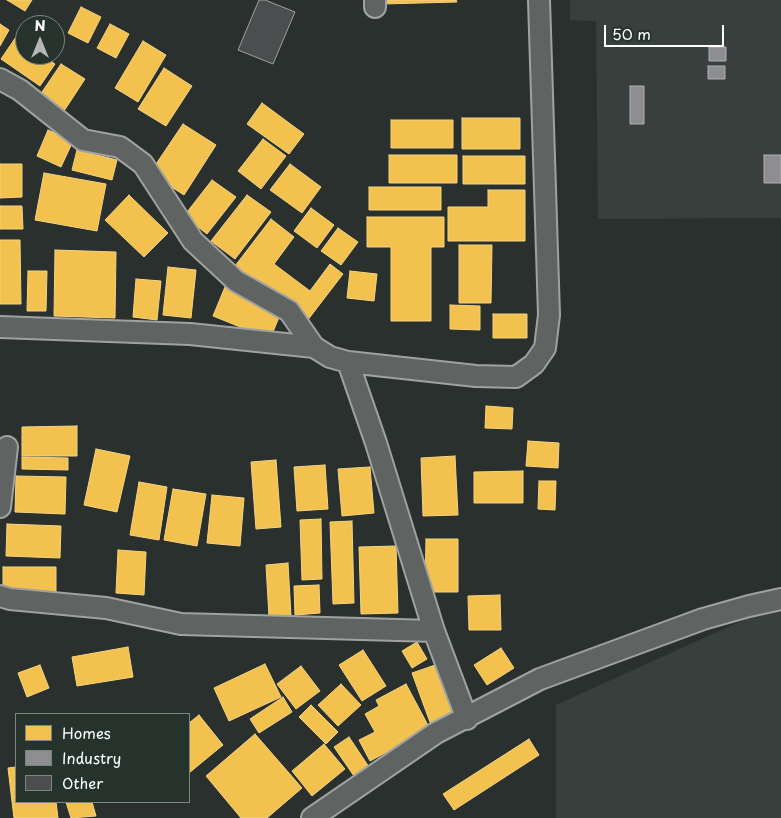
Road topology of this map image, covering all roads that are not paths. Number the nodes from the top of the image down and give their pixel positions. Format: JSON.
{"nodes":[{"id":1,"x":539,"y":0,"type":"edge"},
{"id":2,"x":0,"y":78,"type":"edge"},
{"id":3,"x":0,"y":327,"type":"edge"},
{"id":4,"x":314,"y":347,"type":"junction"},
{"id":5,"x":348,"y":362,"type":"junction"},
{"id":6,"x":7,"y":446,"type":"dead end"},
{"id":7,"x":0,"y":507,"type":"edge"},
{"id":8,"x":0,"y":596,"type":"edge"},
{"id":9,"x":781,"y":599,"type":"edge"},
{"id":10,"x":434,"y":631,"type":"junction"},
{"id":11,"x":467,"y":719,"type":"junction"},
{"id":12,"x":312,"y":818,"type":"edge"}],
"edges":[{"from":1,"to":5,"type":"street"},
{"from":2,"to":4,"type":"street"},
{"from":3,"to":4,"type":"street"},
{"from":4,"to":5,"type":"street"},
{"from":5,"to":10,"type":"street"},
{"from":6,"to":7,"type":"street"},
{"from":8,"to":10,"type":"street"},
{"from":9,"to":11,"type":"street"},
{"from":10,"to":11,"type":"street"},
{"from":11,"to":12,"type":"street"}]}
